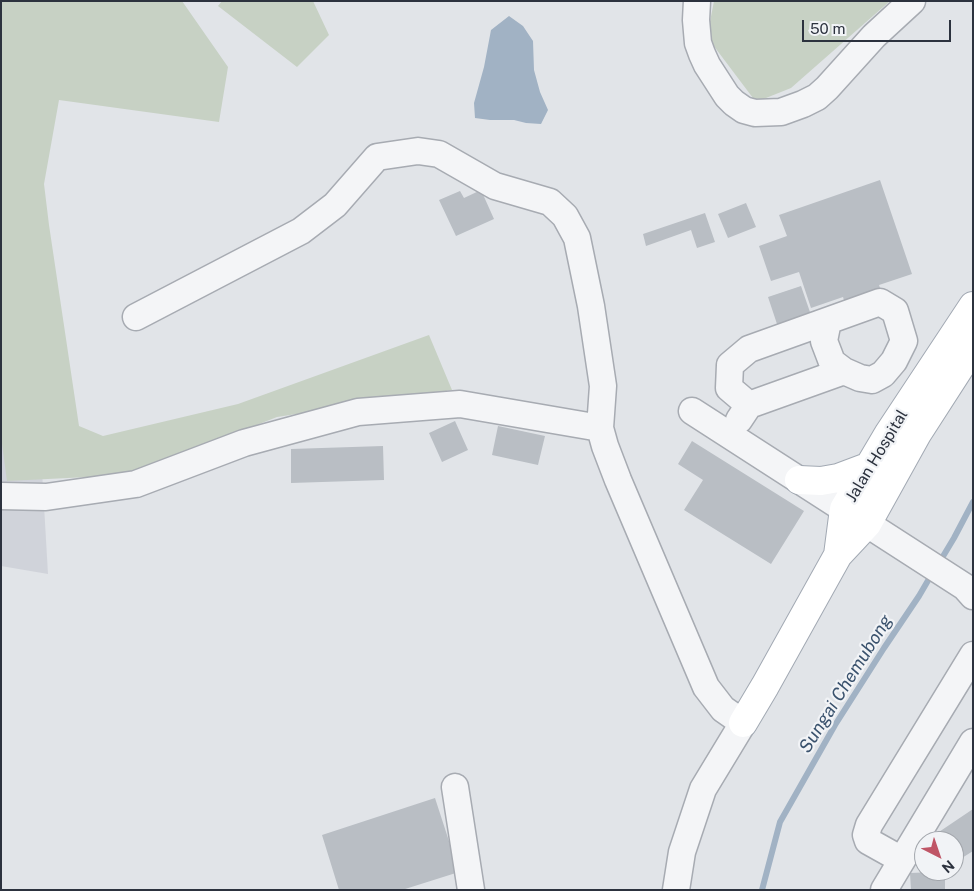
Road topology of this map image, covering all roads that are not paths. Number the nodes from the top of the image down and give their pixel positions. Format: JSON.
{"nodes":[{"id":1,"x":698,"y":1,"type":"edge"},
{"id":2,"x":912,"y":1,"type":"edge"},
{"id":3,"x":973,"y":306,"type":"edge"},
{"id":4,"x":136,"y":318,"type":"dead end"},
{"id":5,"x":828,"y":321,"type":"junction"},
{"id":6,"x":973,"y":347,"type":"edge"},
{"id":7,"x":844,"y":370,"type":"junction"},
{"id":8,"x":749,"y":404,"type":"junction"},
{"id":9,"x":692,"y":411,"type":"dead end"},
{"id":10,"x":600,"y":428,"type":"junction"},
{"id":11,"x":729,"y":435,"type":"junction"},
{"id":12,"x":870,"y":466,"type":"junction"},
{"id":13,"x":799,"y":480,"type":"junction"},
{"id":14,"x":1,"y":496,"type":"edge"},
{"id":15,"x":844,"y":509,"type":"junction"},
{"id":16,"x":872,"y":527,"type":"junction"},
{"id":17,"x":838,"y":555,"type":"junction"},
{"id":18,"x":970,"y":590,"type":"edge"},
{"id":19,"x":973,"y":655,"type":"edge"},
{"id":20,"x":742,"y":723,"type":"junction"},
{"id":21,"x":973,"y":742,"type":"edge"},
{"id":22,"x":454,"y":787,"type":"dead end"},
{"id":23,"x":902,"y":860,"type":"junction"},
{"id":24,"x":471,"y":890,"type":"edge"},
{"id":25,"x":676,"y":890,"type":"edge"},
{"id":26,"x":884,"y":890,"type":"edge"}],
"edges":[{"from":1,"to":2,"type":"street"},
{"from":3,"to":12,"type":"main road","name":"Jalan Hospital"},
{"from":4,"to":10,"type":"street"},
{"from":5,"to":7,"type":"street"},
{"from":5,"to":7,"type":"street"},
{"from":5,"to":8,"type":"street"},
{"from":6,"to":16,"type":"main road","name":"Jalan Hospital"},
{"from":7,"to":8,"type":"street"},
{"from":8,"to":11,"type":"street"},
{"from":9,"to":11,"type":"street"},
{"from":10,"to":14,"type":"street"},
{"from":10,"to":20,"type":"street"},
{"from":11,"to":13,"type":"street"},
{"from":12,"to":13,"type":"main road"},
{"from":12,"to":15,"type":"main road","name":"Jalan Hospital"},
{"from":13,"to":15,"type":"street"},
{"from":15,"to":16,"type":"street"},
{"from":15,"to":17,"type":"main road","name":"Jalan Hospital"},
{"from":16,"to":17,"type":"main road","name":"Jalan Hospital"},
{"from":16,"to":18,"type":"street"},
{"from":17,"to":20,"type":"main road"},
{"from":19,"to":23,"type":"street"},
{"from":20,"to":25,"type":"street"},
{"from":21,"to":23,"type":"street"},
{"from":22,"to":24,"type":"street"},
{"from":23,"to":26,"type":"street"}]}
